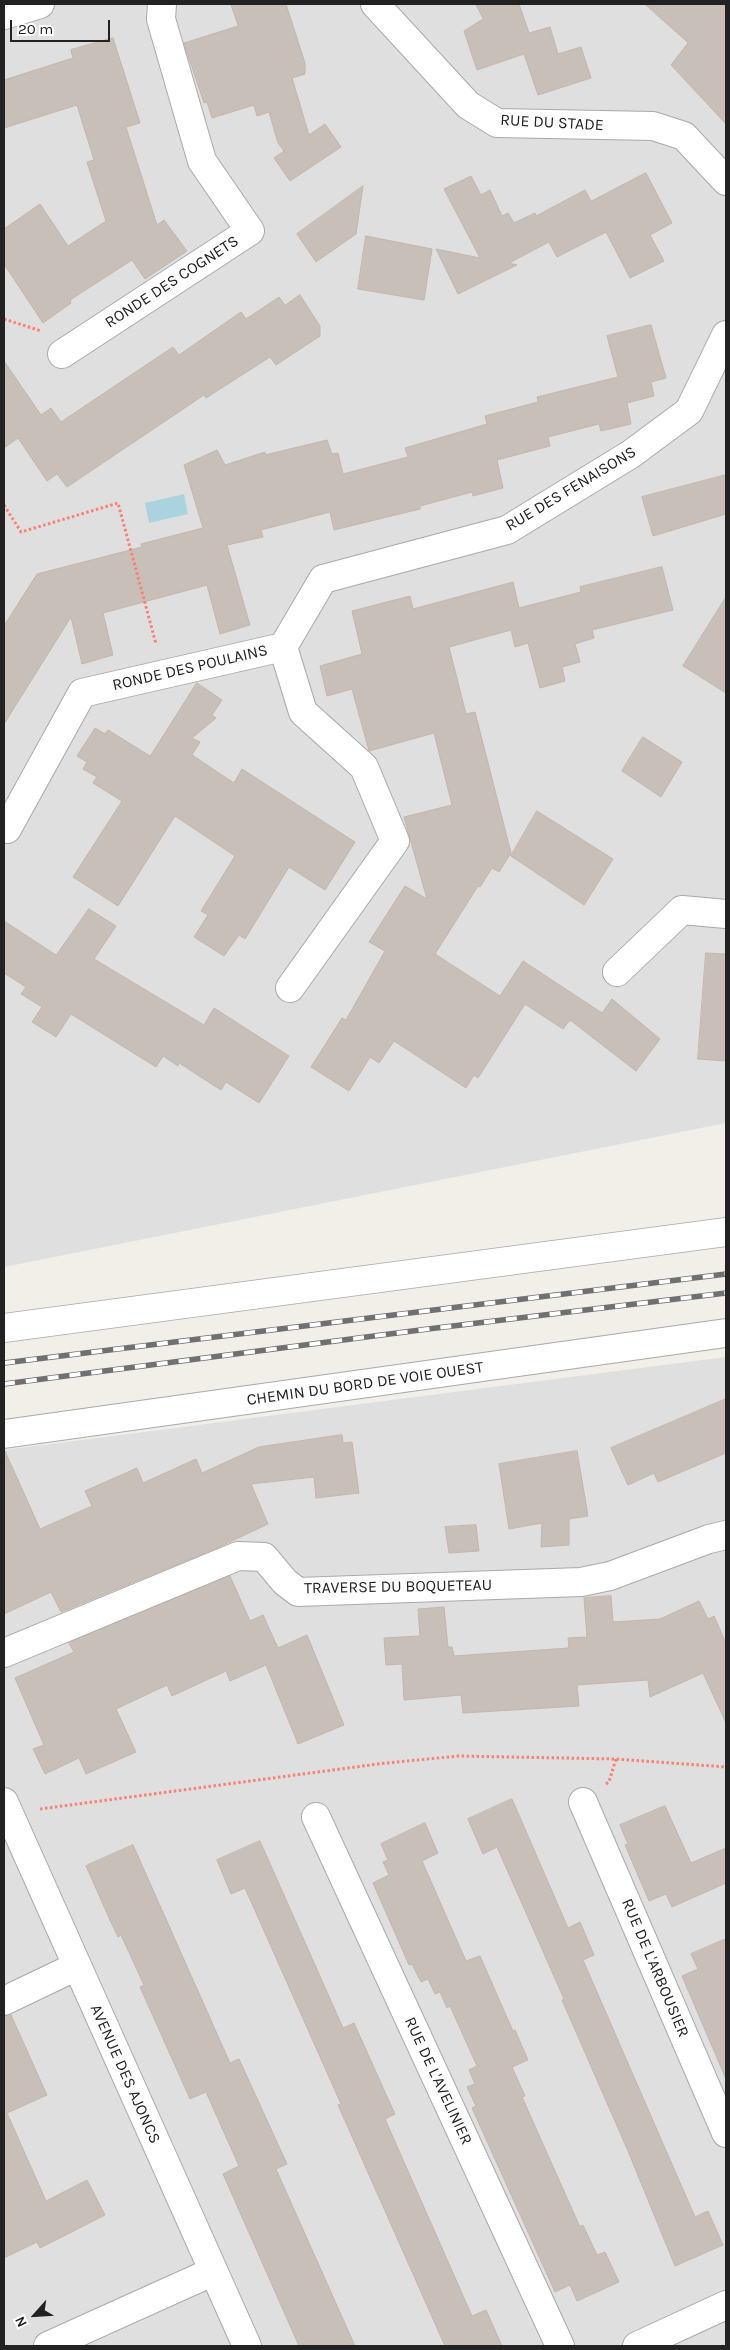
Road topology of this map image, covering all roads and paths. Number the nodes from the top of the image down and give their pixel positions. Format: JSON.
{"nodes":[{"id":1,"x":40,"y":4,"type":"edge"},
{"id":2,"x":162,"y":4,"type":"edge"},
{"id":3,"x":375,"y":4,"type":"edge"},
{"id":4,"x":4,"y":15,"type":"edge"},
{"id":5,"x":726,"y":181,"type":"edge"},
{"id":6,"x":4,"y":319,"type":"edge"},
{"id":7,"x":726,"y":335,"type":"edge"},
{"id":8,"x":62,"y":354,"type":"joint"},
{"id":9,"x":4,"y":505,"type":"edge"},
{"id":10,"x":283,"y":647,"type":"junction"},
{"id":11,"x":164,"y":674,"type":"junction"},
{"id":12,"x":7,"y":829,"type":"dead end"},
{"id":13,"x":726,"y":914,"type":"edge"},
{"id":14,"x":617,"y":972,"type":"dead end"},
{"id":15,"x":290,"y":988,"type":"dead end"},
{"id":16,"x":726,"y":1232,"type":"edge"},
{"id":17,"x":4,"y":1328,"type":"edge"},
{"id":18,"x":726,"y":1333,"type":"edge"},
{"id":19,"x":4,"y":1434,"type":"edge"},
{"id":20,"x":726,"y":1535,"type":"edge"},
{"id":21,"x":4,"y":1653,"type":"edge"},
{"id":22,"x":726,"y":1766,"type":"edge"},
{"id":23,"x":583,"y":1802,"type":"dead end"},
{"id":24,"x":5,"y":1809,"type":"edge"},
{"id":25,"x":316,"y":1817,"type":"dead end"},
{"id":26,"x":77,"y":1966,"type":"junction"},
{"id":27,"x":4,"y":2001,"type":"edge"},
{"id":28,"x":726,"y":2133,"type":"edge"},
{"id":29,"x":212,"y":2272,"type":"junction"},
{"id":30,"x":726,"y":2305,"type":"edge"},
{"id":31,"x":48,"y":2346,"type":"edge"},
{"id":32,"x":247,"y":2346,"type":"edge"},
{"id":33,"x":560,"y":2346,"type":"edge"},
{"id":34,"x":636,"y":2346,"type":"edge"}],
"edges":[{"from":1,"to":4,"type":"street"},
{"from":2,"to":8,"type":"street","name":"RONDE DES COGNETS"},
{"from":3,"to":5,"type":"street","name":"RUE DU STADE"},
{"from":6,"to":8,"type":"path"},
{"from":7,"to":10,"type":"street","name":"RUE DES FENAISONS"},
{"from":9,"to":11,"type":"path"},
{"from":10,"to":11,"type":"street","name":"RONDE DES POULAINS"},
{"from":10,"to":15,"type":"street","name":"RONDE DES POULAINS"},
{"from":11,"to":12,"type":"street","name":"RONDE DES POULAINS"},
{"from":13,"to":14,"type":"street"},
{"from":16,"to":17,"type":"street"},
{"from":18,"to":19,"type":"street","name":"CHEMIN DU BORD DE VOIE OUEST"},
{"from":20,"to":21,"type":"street","name":"TRAVERSE DU BOQUETEAU"},
{"from":22,"to":24,"type":"path"},
{"from":23,"to":28,"type":"street","name":"RUE DE L'ARBOUSIER"},
{"from":24,"to":26,"type":"street","name":"AVENUE DES AJONCS"},
{"from":25,"to":33,"type":"street","name":"RUE DE L'AVELINIER"},
{"from":26,"to":27,"type":"street"},
{"from":26,"to":29,"type":"street","name":"AVENUE DES AJONCS"},
{"from":29,"to":31,"type":"street"},
{"from":29,"to":32,"type":"street","name":"AVENUE DES AJONCS"},
{"from":30,"to":34,"type":"street"}]}
